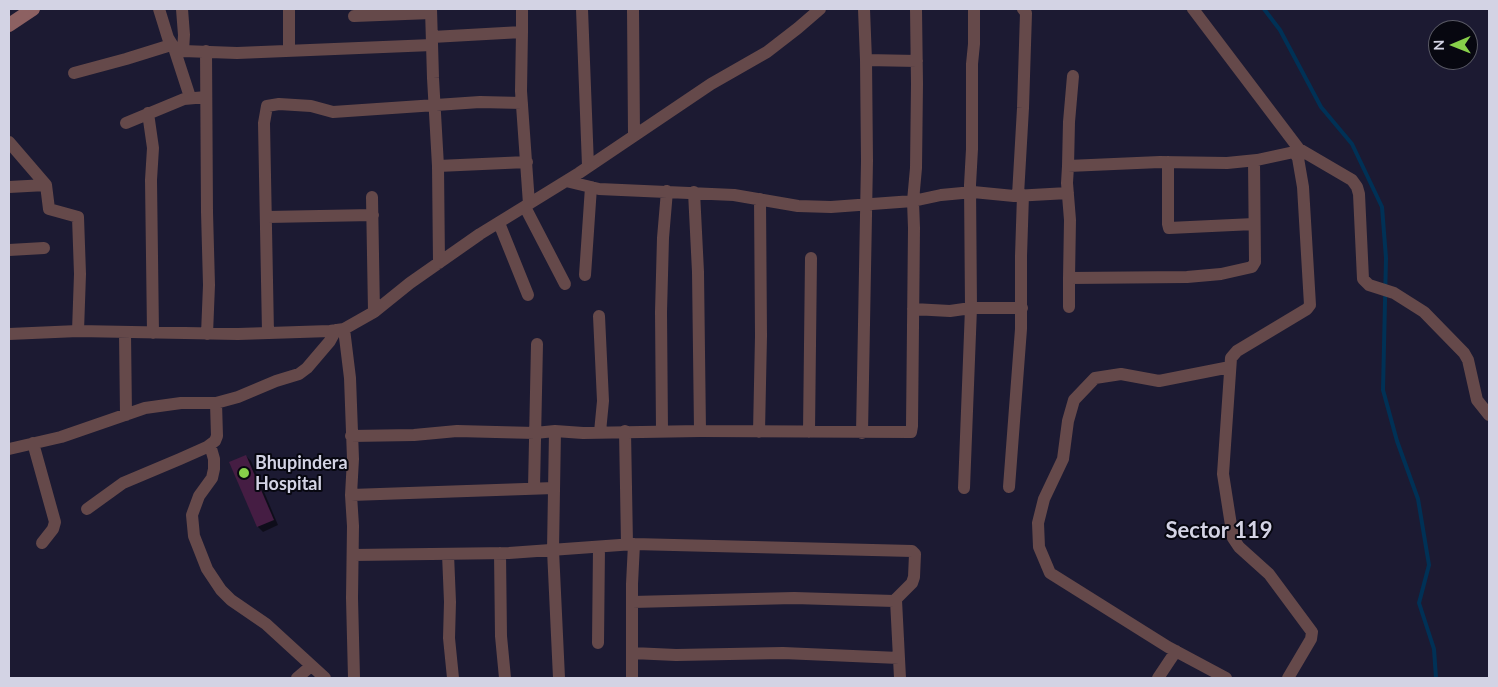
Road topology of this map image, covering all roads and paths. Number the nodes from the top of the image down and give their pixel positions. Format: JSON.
{"nodes":[{"id":1,"x":33,"y":9,"type":"edge"},
{"id":2,"x":160,"y":9,"type":"edge"},
{"id":3,"x":182,"y":9,"type":"edge"},
{"id":4,"x":289,"y":9,"type":"edge"},
{"id":5,"x":522,"y":9,"type":"edge"},
{"id":6,"x":582,"y":9,"type":"edge"},
{"id":7,"x":633,"y":9,"type":"edge"},
{"id":8,"x":820,"y":9,"type":"edge"},
{"id":9,"x":864,"y":9,"type":"edge"},
{"id":10,"x":916,"y":9,"type":"edge"},
{"id":11,"x":974,"y":9,"type":"edge"},
{"id":12,"x":1024,"y":9,"type":"edge"},
{"id":13,"x":1193,"y":9,"type":"edge"},
{"id":14,"x":431,"y":11,"type":"edge"},
{"id":15,"x":354,"y":16,"type":"dead end"},
{"id":16,"x":9,"y":25,"type":"edge"},
{"id":17,"x":522,"y":32,"type":"junction"},
{"id":18,"x":432,"y":41,"type":"junction"},
{"id":19,"x":177,"y":49,"type":"junction"},
{"id":20,"x":289,"y":50,"type":"junction"},
{"id":21,"x":206,"y":51,"type":"junction"},
{"id":22,"x":866,"y":60,"type":"junction"},
{"id":23,"x":917,"y":61,"type":"junction"},
{"id":24,"x":74,"y":74,"type":"dead end"},
{"id":25,"x":1074,"y":76,"type":"dead end"},
{"id":26,"x":190,"y":97,"type":"junction"},
{"id":27,"x":206,"y":97,"type":"junction"},
{"id":28,"x":522,"y":103,"type":"junction"},
{"id":29,"x":434,"y":105,"type":"junction"},
{"id":30,"x":148,"y":113,"type":"junction"},
{"id":31,"x":126,"y":123,"type":"dead end"},
{"id":32,"x":634,"y":135,"type":"junction"},
{"id":33,"x":9,"y":142,"type":"edge"},
{"id":34,"x":1296,"y":151,"type":"junction"},
{"id":35,"x":1254,"y":160,"type":"junction"},
{"id":36,"x":526,"y":162,"type":"junction"},
{"id":37,"x":1168,"y":162,"type":"junction"},
{"id":38,"x":438,"y":166,"type":"junction"},
{"id":39,"x":588,"y":166,"type":"junction"},
{"id":40,"x":1068,"y":166,"type":"junction"},
{"id":41,"x":566,"y":181,"type":"junction"},
{"id":42,"x":46,"y":185,"type":"junction"},
{"id":43,"x":9,"y":187,"type":"edge"},
{"id":44,"x":591,"y":187,"type":"junction"},
{"id":45,"x":667,"y":192,"type":"junction"},
{"id":46,"x":694,"y":192,"type":"junction"},
{"id":47,"x":970,"y":193,"type":"junction"},
{"id":48,"x":1068,"y":193,"type":"junction"},
{"id":49,"x":1021,"y":195,"type":"junction"},
{"id":50,"x":372,"y":197,"type":"dead end"},
{"id":51,"x":760,"y":199,"type":"junction"},
{"id":52,"x":913,"y":201,"type":"junction"},
{"id":53,"x":865,"y":204,"type":"junction"},
{"id":54,"x":527,"y":206,"type":"junction"},
{"id":55,"x":373,"y":215,"type":"junction"},
{"id":56,"x":267,"y":217,"type":"junction"},
{"id":57,"x":499,"y":223,"type":"junction"},
{"id":58,"x":1254,"y":224,"type":"junction"},
{"id":59,"x":44,"y":248,"type":"dead end"},
{"id":60,"x":9,"y":250,"type":"edge"},
{"id":61,"x":811,"y":258,"type":"dead end"},
{"id":62,"x":439,"y":263,"type":"junction"},
{"id":63,"x":585,"y":275,"type":"dead end"},
{"id":64,"x":1069,"y":278,"type":"junction"},
{"id":65,"x":566,"y":284,"type":"dead end"},
{"id":66,"x":528,"y":295,"type":"dead end"},
{"id":67,"x":1068,"y":307,"type":"dead end"},
{"id":68,"x":913,"y":308,"type":"junction"},
{"id":69,"x":971,"y":308,"type":"junction"},
{"id":70,"x":1022,"y":308,"type":"junction"},
{"id":71,"x":374,"y":312,"type":"junction"},
{"id":72,"x":599,"y":316,"type":"dead end"},
{"id":73,"x":340,"y":329,"type":"junction"},
{"id":74,"x":78,"y":331,"type":"junction"},
{"id":75,"x":125,"y":333,"type":"junction"},
{"id":76,"x":153,"y":333,"type":"junction"},
{"id":77,"x":268,"y":333,"type":"junction"},
{"id":78,"x":9,"y":334,"type":"edge"},
{"id":79,"x":206,"y":334,"type":"junction"},
{"id":80,"x":537,"y":344,"type":"dead end"},
{"id":81,"x":1230,"y":367,"type":"junction"},
{"id":82,"x":216,"y":403,"type":"junction"},
{"id":83,"x":1489,"y":414,"type":"edge"},
{"id":84,"x":126,"y":415,"type":"junction"},
{"id":85,"x":555,"y":431,"type":"junction"},
{"id":86,"x":625,"y":431,"type":"junction"},
{"id":87,"x":662,"y":431,"type":"junction"},
{"id":88,"x":700,"y":431,"type":"junction"},
{"id":89,"x":536,"y":432,"type":"junction"},
{"id":90,"x":600,"y":432,"type":"junction"},
{"id":91,"x":759,"y":432,"type":"junction"},
{"id":92,"x":809,"y":432,"type":"junction"},
{"id":93,"x":862,"y":433,"type":"junction"},
{"id":94,"x":351,"y":436,"type":"junction"},
{"id":95,"x":33,"y":443,"type":"junction"},
{"id":96,"x":210,"y":444,"type":"junction"},
{"id":97,"x":9,"y":449,"type":"edge"},
{"id":98,"x":1009,"y":487,"type":"dead end"},
{"id":99,"x":534,"y":488,"type":"junction"},
{"id":100,"x":554,"y":488,"type":"junction"},
{"id":101,"x":964,"y":488,"type":"dead end"},
{"id":102,"x":351,"y":495,"type":"junction"},
{"id":103,"x":87,"y":509,"type":"dead end"},
{"id":104,"x":42,"y":543,"type":"dead end"},
{"id":105,"x":631,"y":544,"type":"junction"},
{"id":106,"x":599,"y":547,"type":"junction"},
{"id":107,"x":554,"y":550,"type":"junction"},
{"id":108,"x":500,"y":553,"type":"junction"},
{"id":109,"x":448,"y":554,"type":"junction"},
{"id":110,"x":353,"y":555,"type":"junction"},
{"id":111,"x":896,"y":600,"type":"junction"},
{"id":112,"x":632,"y":602,"type":"junction"},
{"id":113,"x":598,"y":643,"type":"dead end"},
{"id":114,"x":1176,"y":651,"type":"junction"},
{"id":115,"x":632,"y":653,"type":"junction"},
{"id":116,"x":899,"y":658,"type":"junction"},
{"id":117,"x":311,"y":666,"type":"junction"},
{"id":118,"x":296,"y":678,"type":"edge"},
{"id":119,"x":325,"y":678,"type":"edge"},
{"id":120,"x":354,"y":678,"type":"edge"},
{"id":121,"x":452,"y":678,"type":"edge"},
{"id":122,"x":505,"y":678,"type":"edge"},
{"id":123,"x":559,"y":678,"type":"edge"},
{"id":124,"x":632,"y":678,"type":"edge"},
{"id":125,"x":900,"y":678,"type":"edge"},
{"id":126,"x":1158,"y":678,"type":"edge"},
{"id":127,"x":1226,"y":678,"type":"edge"},
{"id":128,"x":1288,"y":678,"type":"edge"}],
"edges":[{"from":1,"to":16,"type":"main road"},
{"from":2,"to":19,"type":"street"},
{"from":3,"to":19,"type":"street"},
{"from":4,"to":20,"type":"street"},
{"from":5,"to":17,"type":"street"},
{"from":6,"to":39,"type":"street"},
{"from":7,"to":32,"type":"street"},
{"from":8,"to":32,"type":"street"},
{"from":9,"to":22,"type":"street"},
{"from":10,"to":23,"type":"street"},
{"from":11,"to":47,"type":"street"},
{"from":12,"to":49,"type":"street"},
{"from":13,"to":34,"type":"street"},
{"from":14,"to":15,"type":"street"},
{"from":14,"to":18,"type":"street"},
{"from":17,"to":18,"type":"street"},
{"from":17,"to":28,"type":"street"},
{"from":18,"to":20,"type":"street"},
{"from":18,"to":29,"type":"street"},
{"from":19,"to":21,"type":"street"},
{"from":19,"to":24,"type":"street"},
{"from":19,"to":26,"type":"street"},
{"from":20,"to":21,"type":"street"},
{"from":21,"to":27,"type":"street"},
{"from":22,"to":23,"type":"street"},
{"from":22,"to":53,"type":"street"},
{"from":23,"to":52,"type":"street"},
{"from":25,"to":40,"type":"street"},
{"from":26,"to":27,"type":"street"},
{"from":26,"to":30,"type":"street"},
{"from":27,"to":79,"type":"street"},
{"from":28,"to":29,"type":"street"},
{"from":28,"to":36,"type":"street"},
{"from":29,"to":38,"type":"street"},
{"from":29,"to":56,"type":"street"},
{"from":30,"to":31,"type":"street"},
{"from":30,"to":76,"type":"street"},
{"from":32,"to":39,"type":"street"},
{"from":33,"to":42,"type":"street"},
{"from":34,"to":35,"type":"street"},
{"from":34,"to":81,"type":"street"},
{"from":34,"to":83,"type":"street"},
{"from":35,"to":37,"type":"street"},
{"from":35,"to":58,"type":"street"},
{"from":36,"to":38,"type":"street"},
{"from":36,"to":54,"type":"street"},
{"from":37,"to":40,"type":"street"},
{"from":37,"to":58,"type":"street"},
{"from":38,"to":62,"type":"street"},
{"from":39,"to":41,"type":"street"},
{"from":40,"to":48,"type":"street"},
{"from":41,"to":44,"type":"street"},
{"from":41,"to":54,"type":"street"},
{"from":42,"to":43,"type":"street"},
{"from":42,"to":74,"type":"street"},
{"from":44,"to":45,"type":"street"},
{"from":44,"to":63,"type":"street"},
{"from":45,"to":46,"type":"street"},
{"from":45,"to":87,"type":"street"},
{"from":46,"to":51,"type":"street"},
{"from":46,"to":88,"type":"street"},
{"from":47,"to":49,"type":"street"},
{"from":47,"to":52,"type":"street"},
{"from":47,"to":69,"type":"street"},
{"from":48,"to":49,"type":"street"},
{"from":48,"to":64,"type":"street"},
{"from":49,"to":70,"type":"street"},
{"from":50,"to":55,"type":"street"},
{"from":51,"to":53,"type":"street"},
{"from":51,"to":91,"type":"street"},
{"from":52,"to":53,"type":"street"},
{"from":52,"to":68,"type":"street"},
{"from":53,"to":93,"type":"street"},
{"from":54,"to":57,"type":"street"},
{"from":54,"to":65,"type":"street"},
{"from":55,"to":56,"type":"street"},
{"from":55,"to":71,"type":"street"},
{"from":56,"to":77,"type":"street"},
{"from":57,"to":62,"type":"street"},
{"from":57,"to":66,"type":"street"},
{"from":58,"to":64,"type":"street"},
{"from":59,"to":60,"type":"street"},
{"from":61,"to":92,"type":"street"},
{"from":62,"to":71,"type":"street"},
{"from":64,"to":67,"type":"street"},
{"from":68,"to":69,"type":"street"},
{"from":68,"to":93,"type":"street"},
{"from":69,"to":70,"type":"street"},
{"from":69,"to":101,"type":"street"},
{"from":70,"to":98,"type":"street"},
{"from":71,"to":73,"type":"street"},
{"from":72,"to":90,"type":"street"},
{"from":73,"to":77,"type":"street"},
{"from":73,"to":82,"type":"street"},
{"from":73,"to":94,"type":"street"},
{"from":74,"to":75,"type":"street"},
{"from":74,"to":78,"type":"street"},
{"from":75,"to":76,"type":"street"},
{"from":75,"to":84,"type":"street"},
{"from":76,"to":79,"type":"street"},
{"from":77,"to":79,"type":"street"},
{"from":80,"to":89,"type":"street"},
{"from":81,"to":114,"type":"street"},
{"from":81,"to":128,"type":"street"},
{"from":82,"to":84,"type":"street"},
{"from":82,"to":96,"type":"street"},
{"from":84,"to":95,"type":"street"},
{"from":85,"to":89,"type":"street"},
{"from":85,"to":90,"type":"street"},
{"from":85,"to":100,"type":"street"},
{"from":86,"to":87,"type":"street"},
{"from":86,"to":90,"type":"street"},
{"from":86,"to":105,"type":"street"},
{"from":87,"to":88,"type":"street"},
{"from":88,"to":91,"type":"street"},
{"from":89,"to":94,"type":"street"},
{"from":89,"to":99,"type":"street"},
{"from":91,"to":92,"type":"street"},
{"from":92,"to":93,"type":"street"},
{"from":94,"to":102,"type":"street"},
{"from":95,"to":97,"type":"street"},
{"from":95,"to":104,"type":"street"},
{"from":96,"to":103,"type":"street"},
{"from":96,"to":117,"type":"street"},
{"from":99,"to":100,"type":"street"},
{"from":99,"to":102,"type":"street"},
{"from":100,"to":107,"type":"street"},
{"from":102,"to":110,"type":"street"},
{"from":105,"to":106,"type":"street"},
{"from":105,"to":111,"type":"street"},
{"from":105,"to":112,"type":"street"},
{"from":106,"to":107,"type":"street"},
{"from":106,"to":113,"type":"street"},
{"from":107,"to":108,"type":"street"},
{"from":107,"to":123,"type":"street"},
{"from":108,"to":109,"type":"street"},
{"from":108,"to":122,"type":"street"},
{"from":109,"to":110,"type":"street"},
{"from":109,"to":121,"type":"street"},
{"from":110,"to":120,"type":"street"},
{"from":111,"to":112,"type":"street"},
{"from":111,"to":116,"type":"street"},
{"from":112,"to":115,"type":"street"},
{"from":114,"to":126,"type":"street"},
{"from":114,"to":127,"type":"street"},
{"from":115,"to":116,"type":"street"},
{"from":115,"to":124,"type":"street"},
{"from":116,"to":125,"type":"street"},
{"from":117,"to":118,"type":"street"},
{"from":117,"to":119,"type":"street"}]}
